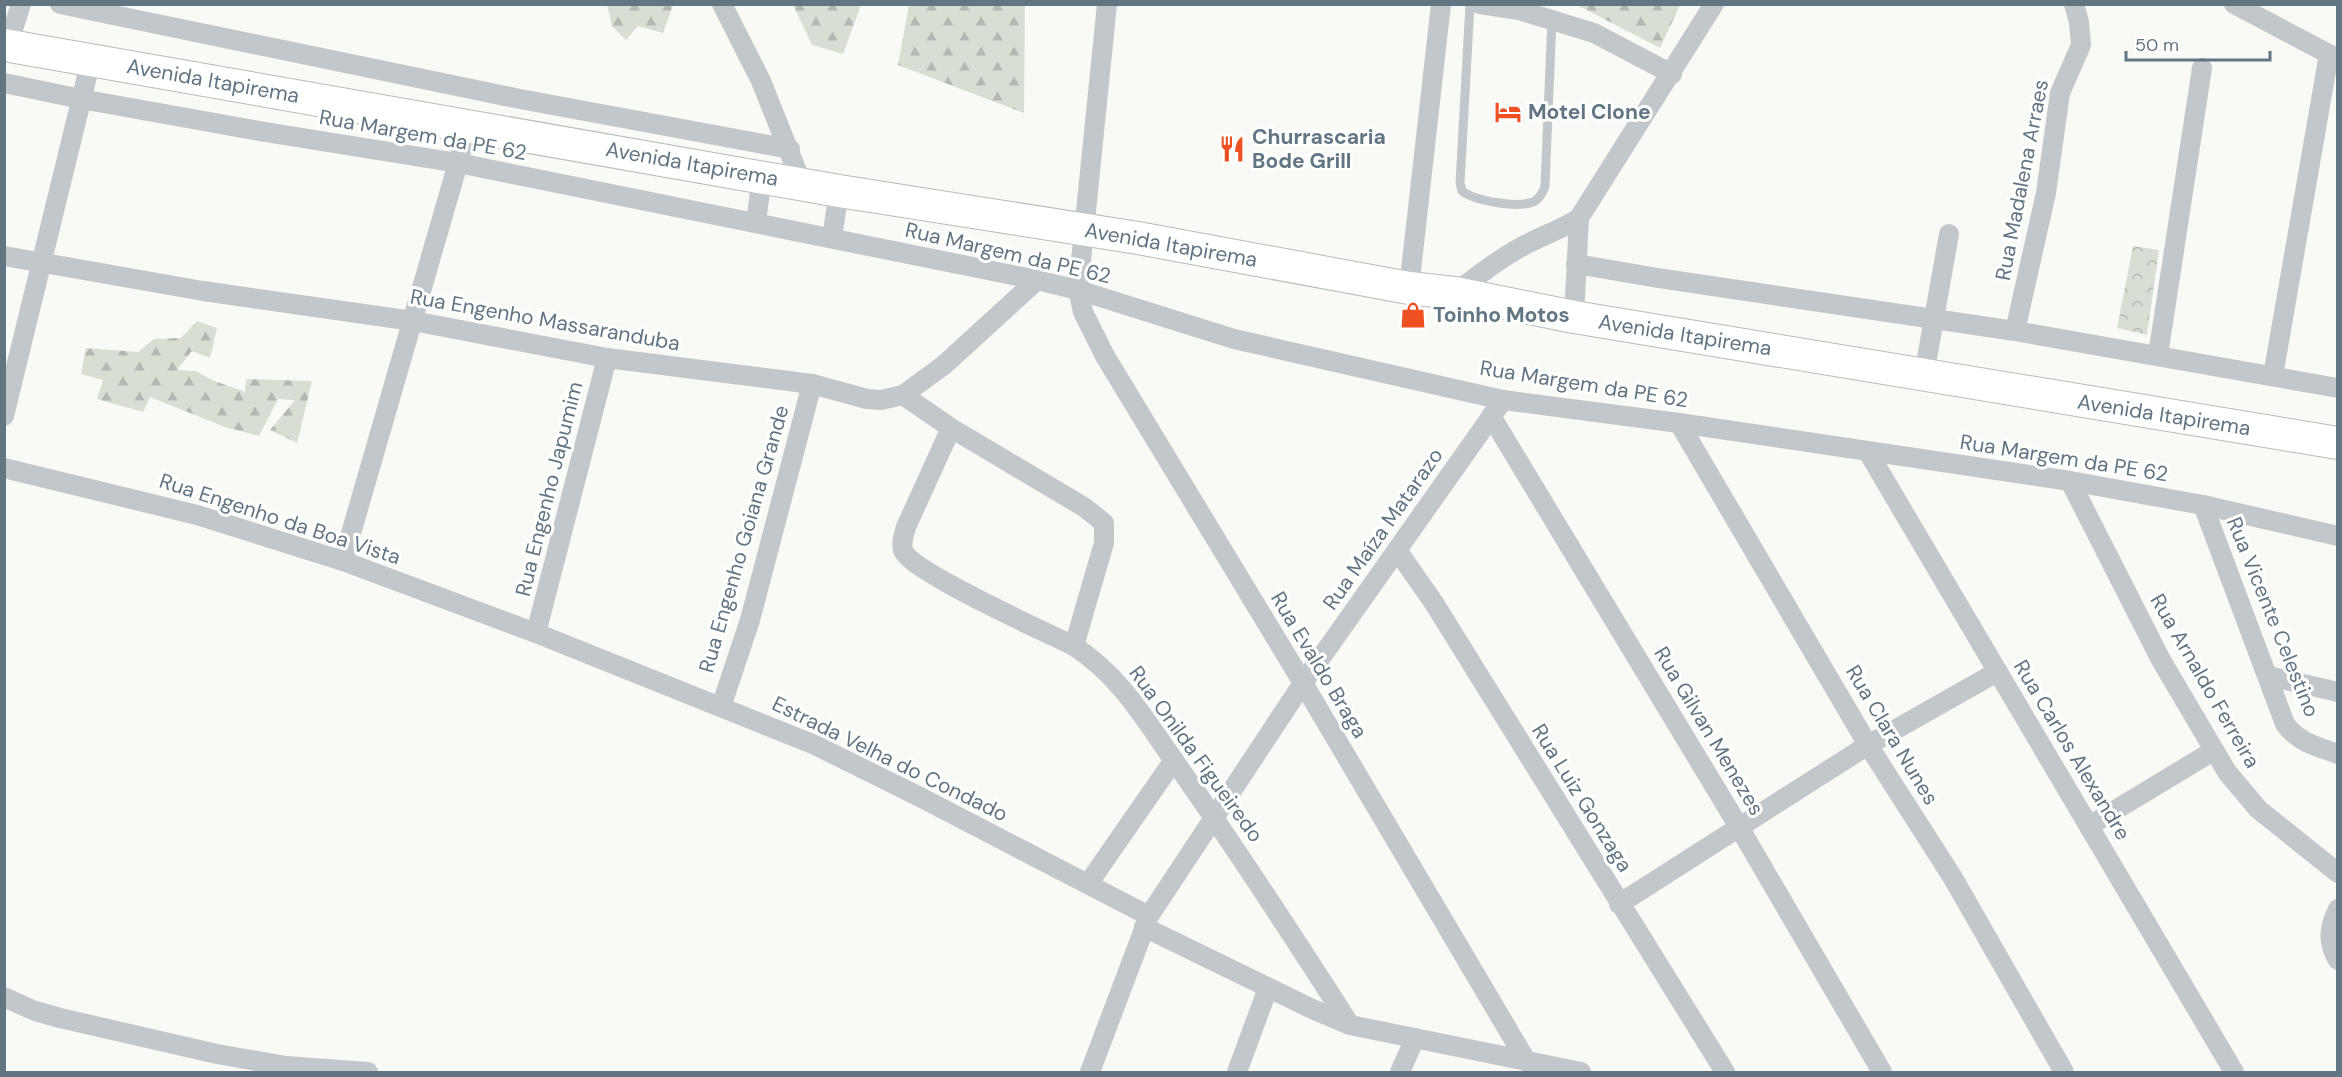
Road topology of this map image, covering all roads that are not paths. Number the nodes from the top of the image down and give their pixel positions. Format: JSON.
{"nodes":[{"id":1,"x":21,"y":4,"type":"edge"},
{"id":2,"x":60,"y":4,"type":"edge"},
{"id":3,"x":722,"y":4,"type":"edge"},
{"id":4,"x":1107,"y":4,"type":"edge"},
{"id":5,"x":1441,"y":4,"type":"edge"},
{"id":6,"x":1470,"y":4,"type":"edge"},
{"id":7,"x":1480,"y":4,"type":"edge"},
{"id":8,"x":1714,"y":4,"type":"edge"},
{"id":9,"x":2074,"y":4,"type":"edge"},
{"id":10,"x":2234,"y":4,"type":"edge"},
{"id":11,"x":1552,"y":18,"type":"junction"},
{"id":12,"x":6,"y":45,"type":"edge"},
{"id":13,"x":2333,"y":56,"type":"edge"},
{"id":14,"x":91,"y":60,"type":"junction"},
{"id":15,"x":2202,"y":68,"type":"dead end"},
{"id":16,"x":1672,"y":74,"type":"junction"},
{"id":17,"x":4,"y":83,"type":"edge"},
{"id":18,"x":81,"y":99,"type":"junction"},
{"id":19,"x":468,"y":125,"type":"junction"},
{"id":20,"x":790,"y":149,"type":"junction"},
{"id":21,"x":458,"y":163,"type":"junction"},
{"id":22,"x":762,"y":177,"type":"junction"},
{"id":23,"x":802,"y":184,"type":"junction"},
{"id":24,"x":839,"y":191,"type":"junction"},
{"id":25,"x":1579,"y":218,"type":"junction"},
{"id":26,"x":756,"y":222,"type":"junction"},
{"id":27,"x":1084,"y":230,"type":"junction"},
{"id":28,"x":1949,"y":234,"type":"dead end"},
{"id":29,"x":832,"y":238,"type":"junction"},
{"id":30,"x":4,"y":256,"type":"edge"},
{"id":31,"x":42,"y":263,"type":"junction"},
{"id":32,"x":1576,"y":264,"type":"junction"},
{"id":33,"x":1037,"y":280,"type":"junction"},
{"id":34,"x":1409,"y":288,"type":"junction"},
{"id":35,"x":1078,"y":290,"type":"junction"},
{"id":36,"x":1455,"y":293,"type":"junction"},
{"id":37,"x":1574,"y":317,"type":"junction"},
{"id":38,"x":1934,"y":320,"type":"junction"},
{"id":39,"x":413,"y":321,"type":"junction"},
{"id":40,"x":2015,"y":331,"type":"junction"},
{"id":41,"x":2158,"y":355,"type":"junction"},
{"id":42,"x":607,"y":358,"type":"junction"},
{"id":43,"x":1924,"y":375,"type":"junction"},
{"id":44,"x":2273,"y":376,"type":"junction"},
{"id":45,"x":812,"y":384,"type":"junction"},
{"id":46,"x":2337,"y":388,"type":"edge"},
{"id":47,"x":903,"y":395,"type":"junction"},
{"id":48,"x":1503,"y":400,"type":"junction"},
{"id":49,"x":4,"y":416,"type":"edge"},
{"id":50,"x":1491,"y":416,"type":"junction"},
{"id":51,"x":1679,"y":423,"type":"junction"},
{"id":52,"x":951,"y":428,"type":"junction"},
{"id":53,"x":2337,"y":443,"type":"edge"},
{"id":54,"x":1868,"y":452,"type":"junction"},
{"id":55,"x":4,"y":468,"type":"edge"},
{"id":56,"x":2070,"y":481,"type":"junction"},
{"id":57,"x":2203,"y":505,"type":"junction"},
{"id":58,"x":2337,"y":536,"type":"edge"},
{"id":59,"x":1397,"y":550,"type":"junction"},
{"id":60,"x":343,"y":561,"type":"junction"},
{"id":61,"x":536,"y":633,"type":"junction"},
{"id":62,"x":1074,"y":646,"type":"junction"},
{"id":63,"x":1997,"y":672,"type":"junction"},
{"id":64,"x":2268,"y":676,"type":"junction"},
{"id":65,"x":1303,"y":683,"type":"junction"},
{"id":66,"x":2337,"y":692,"type":"edge"},
{"id":67,"x":721,"y":707,"type":"junction"},
{"id":68,"x":1868,"y":745,"type":"junction"},
{"id":69,"x":2213,"y":751,"type":"junction"},
{"id":70,"x":2337,"y":754,"type":"edge"},
{"id":71,"x":1174,"y":760,"type":"junction"},
{"id":72,"x":1215,"y":816,"type":"junction"},
{"id":73,"x":2089,"y":826,"type":"junction"},
{"id":74,"x":1740,"y":827,"type":"junction"},
{"id":75,"x":2337,"y":873,"type":"edge"},
{"id":76,"x":1088,"y":884,"type":"junction"},
{"id":77,"x":1619,"y":904,"type":"junction"},
{"id":78,"x":2337,"y":909,"type":"edge"},
{"id":79,"x":1147,"y":921,"type":"junction"},
{"id":80,"x":2337,"y":960,"type":"edge"},
{"id":81,"x":1268,"y":988,"type":"junction"},
{"id":82,"x":4,"y":998,"type":"edge"},
{"id":83,"x":1350,"y":1024,"type":"junction"},
{"id":84,"x":1416,"y":1038,"type":"junction"},
{"id":85,"x":1527,"y":1062,"type":"junction"},
{"id":86,"x":1569,"y":1071,"type":"edge"},
{"id":87,"x":368,"y":1072,"type":"edge"},
{"id":88,"x":1090,"y":1072,"type":"edge"},
{"id":89,"x":1237,"y":1072,"type":"edge"},
{"id":90,"x":1400,"y":1072,"type":"edge"},
{"id":91,"x":1725,"y":1072,"type":"edge"},
{"id":92,"x":1882,"y":1072,"type":"edge"},
{"id":93,"x":2064,"y":1072,"type":"edge"},
{"id":94,"x":2234,"y":1072,"type":"edge"}],
"edges":[{"from":1,"to":12,"type":"street"},
{"from":2,"to":20,"type":"street"},
{"from":3,"to":20,"type":"street"},
{"from":4,"to":27,"type":"street"},
{"from":5,"to":34,"type":"street"},
{"from":6,"to":11,"type":"lane"},
{"from":7,"to":11,"type":"street"},
{"from":8,"to":16,"type":"street"},
{"from":9,"to":40,"type":"street","name":"Rua Madalena Arraes"},
{"from":10,"to":13,"type":"street"},
{"from":11,"to":16,"type":"street"},
{"from":12,"to":14,"type":"main road","name":"Avenida Itapirema"},
{"from":13,"to":44,"type":"street"},
{"from":14,"to":18,"type":"street"},
{"from":14,"to":19,"type":"main road","name":"Avenida Itapirema"},
{"from":15,"to":41,"type":"street"},
{"from":16,"to":25,"type":"street"},
{"from":17,"to":18,"type":"street","name":"Rua Margem da PE 62"},
{"from":18,"to":21,"type":"street","name":"Rua Margem da PE 62"},
{"from":18,"to":31,"type":"street"},
{"from":19,"to":21,"type":"street"},
{"from":19,"to":22,"type":"main road","name":"Avenida Itapirema"},
{"from":20,"to":23,"type":"street"},
{"from":21,"to":26,"type":"street","name":"Rua Margem da PE 62"},
{"from":21,"to":39,"type":"street"},
{"from":22,"to":23,"type":"main road","name":"Avenida Itapirema"},
{"from":22,"to":26,"type":"street"},
{"from":23,"to":24,"type":"main road","name":"Avenida Itapirema"},
{"from":24,"to":27,"type":"main road","name":"Avenida Itapirema"},
{"from":24,"to":29,"type":"street"},
{"from":25,"to":32,"type":"street"},
{"from":25,"to":36,"type":"street"},
{"from":26,"to":29,"type":"street","name":"Rua Margem da PE 62"},
{"from":27,"to":34,"type":"main road","name":"Avenida Itapirema"},
{"from":27,"to":35,"type":"street"},
{"from":28,"to":38,"type":"street"},
{"from":29,"to":33,"type":"street","name":"Rua Margem da PE 62"},
{"from":30,"to":31,"type":"street","name":"Rua Engenho Massaranduba"},
{"from":31,"to":39,"type":"street","name":"Rua Engenho Massaranduba"},
{"from":31,"to":49,"type":"street"},
{"from":32,"to":37,"type":"street"},
{"from":32,"to":38,"type":"street"},
{"from":33,"to":35,"type":"street","name":"Rua Margem da PE 62"},
{"from":33,"to":47,"type":"street","name":"Rua Engenho Massaranduba"},
{"from":34,"to":36,"type":"main road","name":"Avenida Itapirema"},
{"from":35,"to":48,"type":"street","name":"Rua Margem da PE 62"},
{"from":35,"to":65,"type":"street","name":"Rua Evaldo Braga"},
{"from":36,"to":37,"type":"main road","name":"Avenida Itapirema"},
{"from":37,"to":43,"type":"main road","name":"Avenida Itapirema"},
{"from":38,"to":40,"type":"street"},
{"from":38,"to":43,"type":"street"},
{"from":39,"to":42,"type":"street","name":"Rua Engenho Massaranduba"},
{"from":39,"to":60,"type":"street"},
{"from":40,"to":41,"type":"street"},
{"from":41,"to":44,"type":"street"},
{"from":42,"to":45,"type":"street","name":"Rua Engenho Massaranduba"},
{"from":42,"to":61,"type":"street","name":"Rua Engenho Japumim"},
{"from":43,"to":53,"type":"main road","name":"Avenida Itapirema"},
{"from":44,"to":46,"type":"street"},
{"from":45,"to":47,"type":"street","name":"Rua Engenho Massaranduba"},
{"from":45,"to":67,"type":"street","name":"Rua Engenho Goiana Grande"},
{"from":47,"to":52,"type":"street"},
{"from":48,"to":50,"type":"street","name":"Rua Maíza Matarazo"},
{"from":48,"to":51,"type":"street","name":"Rua Margem da PE 62"},
{"from":50,"to":59,"type":"street","name":"Rua Maíza Matarazo"},
{"from":50,"to":74,"type":"street","name":"Rua Gilvan Menezes"},
{"from":51,"to":54,"type":"street","name":"Rua Margem da PE 62"},
{"from":51,"to":68,"type":"street","name":"Rua Clara Nunes"},
{"from":52,"to":62,"type":"street"},
{"from":52,"to":62,"type":"street","name":"Rua Onilda Figueiredo"},
{"from":54,"to":56,"type":"street","name":"Rua Margem da PE 62"},
{"from":54,"to":63,"type":"street","name":"Rua Carlos Alexandre"},
{"from":55,"to":60,"type":"street","name":"Rua Engenho da Boa Vista"},
{"from":56,"to":57,"type":"street","name":"Rua Margem da PE 62"},
{"from":56,"to":69,"type":"street","name":"Rua Arnaldo Ferreira"},
{"from":57,"to":58,"type":"street","name":"Rua Margem da PE 62"},
{"from":57,"to":64,"type":"street","name":"Rua Vicente Celestino"},
{"from":59,"to":65,"type":"street","name":"Rua Maíza Matarazo"},
{"from":59,"to":77,"type":"street","name":"Rua Luiz Gonzaga"},
{"from":60,"to":61,"type":"street","name":"Rua Engenho da Boa Vista"},
{"from":61,"to":67,"type":"street","name":"Estrada Velha do Condado"},
{"from":62,"to":71,"type":"street","name":"Rua Onilda Figueiredo"},
{"from":63,"to":68,"type":"street"},
{"from":63,"to":73,"type":"street","name":"Rua Carlos Alexandre"},
{"from":64,"to":66,"type":"street"},
{"from":64,"to":70,"type":"street","name":"Rua Vicente Celestino"},
{"from":65,"to":72,"type":"street","name":"Rua Maíza Matarazo"},
{"from":65,"to":85,"type":"street","name":"Rua Evaldo Braga"},
{"from":67,"to":76,"type":"street","name":"Estrada Velha do Condado"},
{"from":68,"to":74,"type":"street"},
{"from":68,"to":93,"type":"street","name":"Rua Clara Nunes"},
{"from":69,"to":73,"type":"street"},
{"from":69,"to":75,"type":"street","name":"Rua Arnaldo Ferreira"},
{"from":71,"to":72,"type":"street","name":"Rua Onilda Figueiredo"},
{"from":71,"to":76,"type":"street"},
{"from":72,"to":79,"type":"street","name":"Rua Maíza Matarazo"},
{"from":72,"to":83,"type":"street","name":"Rua Onilda Figueiredo"},
{"from":73,"to":94,"type":"street","name":"Rua Carlos Alexandre"},
{"from":74,"to":77,"type":"street"},
{"from":74,"to":92,"type":"street","name":"Rua Gilvan Menezes"},
{"from":76,"to":79,"type":"street","name":"Estrada Velha do Condado"},
{"from":77,"to":91,"type":"street","name":"Rua Luiz Gonzaga"},
{"from":78,"to":80,"type":"street"},
{"from":79,"to":81,"type":"street","name":"Estrada Velha do Condado"},
{"from":79,"to":88,"type":"street"},
{"from":81,"to":83,"type":"street","name":"Estrada Velha do Condado"},
{"from":81,"to":89,"type":"street"},
{"from":82,"to":87,"type":"street"},
{"from":83,"to":84,"type":"street","name":"Estrada Velha do Condado"},
{"from":84,"to":85,"type":"street","name":"Estrada Velha do Condado"},
{"from":84,"to":90,"type":"street"},
{"from":85,"to":86,"type":"street","name":"Estrada Velha do Condado"}]}
